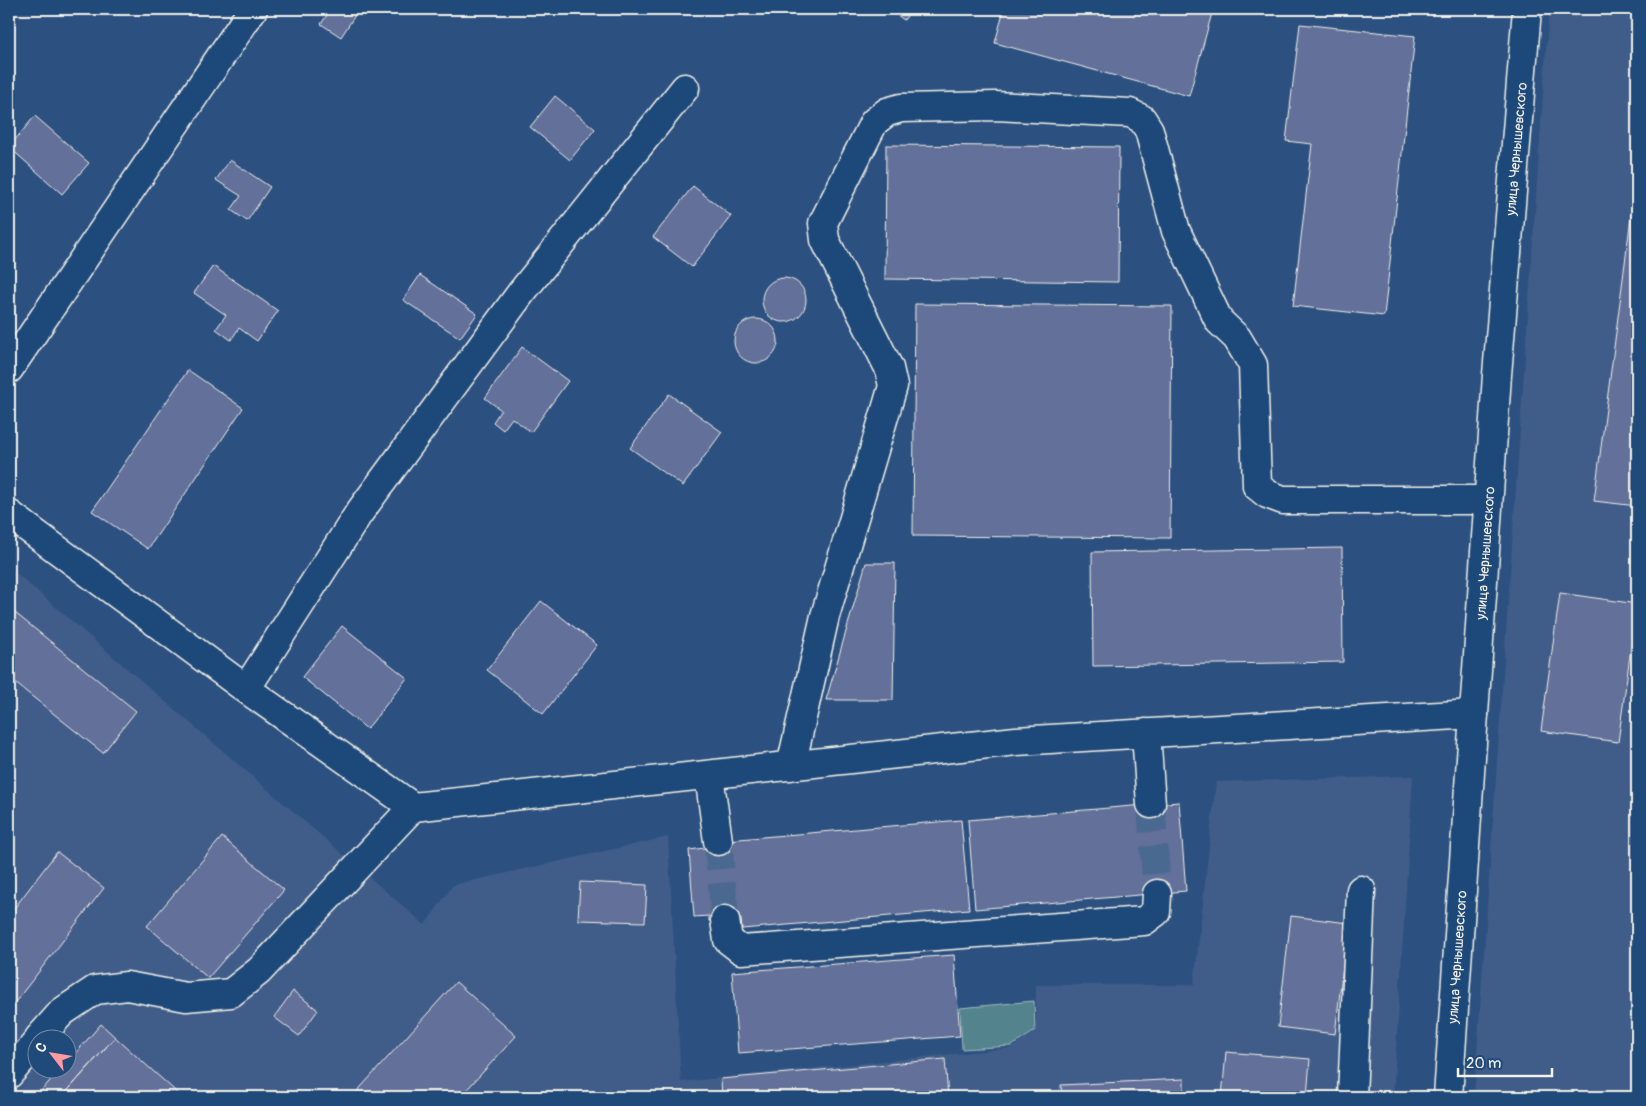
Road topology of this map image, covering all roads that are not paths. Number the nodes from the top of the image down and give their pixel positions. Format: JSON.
{"nodes":[{"id":1,"x":253,"y":9,"type":"edge"},
{"id":2,"x":1527,"y":9,"type":"edge"},
{"id":3,"x":684,"y":88,"type":"dead end"},
{"id":4,"x":9,"y":369,"type":"edge"},
{"id":5,"x":1488,"y":500,"type":"junction"},
{"id":6,"x":9,"y":514,"type":"edge"},
{"id":7,"x":246,"y":689,"type":"junction"},
{"id":8,"x":1474,"y":714,"type":"junction"},
{"id":9,"x":1146,"y":733,"type":"junction"},
{"id":10,"x":791,"y":766,"type":"junction"},
{"id":11,"x":709,"y":774,"type":"junction"},
{"id":12,"x":1152,"y":804,"type":"tunnel mouth"},
{"id":13,"x":413,"y":807,"type":"junction"},
{"id":14,"x":718,"y":840,"type":"tunnel mouth"},
{"id":15,"x":1361,"y":890,"type":"dead end"},
{"id":16,"x":1157,"y":894,"type":"tunnel mouth"},
{"id":17,"x":725,"y":920,"type":"tunnel mouth"},
{"id":18,"x":48,"y":1028,"type":"edge"},
{"id":19,"x":28,"y":1052,"type":"edge"},
{"id":20,"x":9,"y":1074,"type":"edge"},
{"id":21,"x":1352,"y":1097,"type":"edge"},
{"id":22,"x":1448,"y":1097,"type":"edge"}],
"edges":[{"from":1,"to":4,"type":"street"},
{"from":2,"to":5,"type":"street","name":"улица Чернышевского"},
{"from":3,"to":7,"type":"street"},
{"from":5,"to":8,"type":"street","name":"улица Чернышевского"},
{"from":5,"to":10,"type":"street"},
{"from":6,"to":7,"type":"street"},
{"from":7,"to":13,"type":"street"},
{"from":8,"to":9,"type":"street"},
{"from":8,"to":22,"type":"street","name":"улица Чернышевского"},
{"from":9,"to":10,"type":"street"},
{"from":9,"to":12,"type":"street"},
{"from":10,"to":11,"type":"street"},
{"from":11,"to":13,"type":"street"},
{"from":11,"to":14,"type":"street"},
{"from":13,"to":18,"type":"street"},
{"from":15,"to":21,"type":"street"},
{"from":16,"to":17,"type":"street"},
{"from":19,"to":20,"type":"street"}]}
